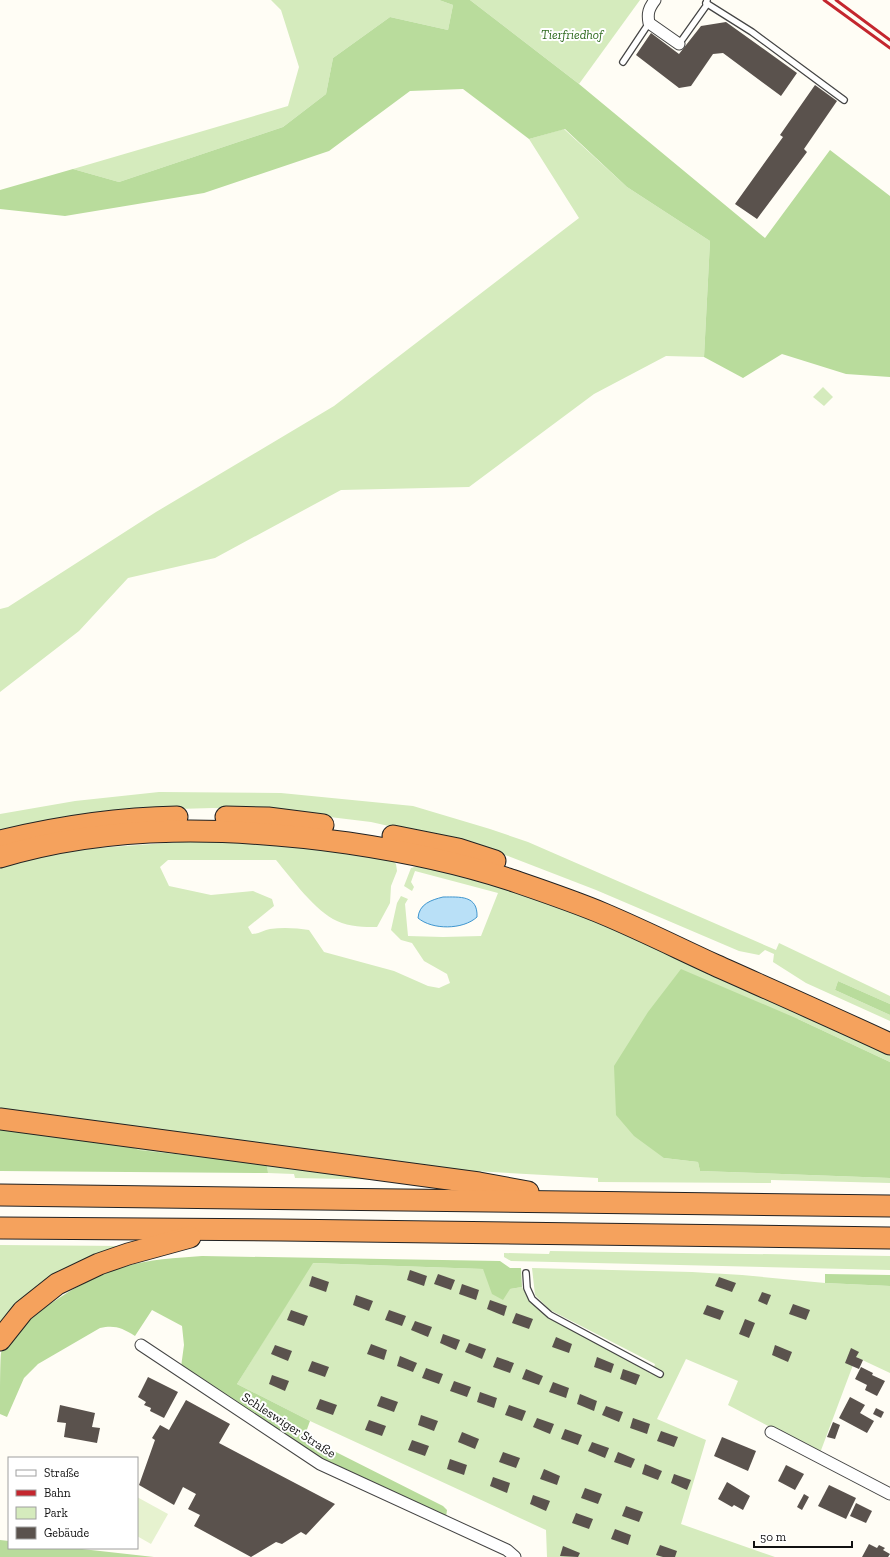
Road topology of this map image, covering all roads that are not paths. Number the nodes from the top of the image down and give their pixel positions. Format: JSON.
{"nodes":[{"id":1,"x":655,"y":0,"type":"edge"},
{"id":2,"x":707,"y":2,"type":"edge"},
{"id":3,"x":649,"y":23,"type":"junction"},
{"id":4,"x":679,"y":44,"type":"joint"},
{"id":5,"x":623,"y":62,"type":"dead end"},
{"id":6,"x":844,"y":100,"type":"dead end"},
{"id":7,"x":0,"y":841,"type":"edge"},
{"id":8,"x":0,"y":857,"type":"edge"},
{"id":9,"x":890,"y":1028,"type":"edge"},
{"id":10,"x":890,"y":1044,"type":"edge"},
{"id":11,"x":0,"y":1119,"type":"edge"},
{"id":12,"x":0,"y":1195,"type":"edge"},
{"id":13,"x":588,"y":1202,"type":"junction"},
{"id":14,"x":890,"y":1206,"type":"edge"},
{"id":15,"x":0,"y":1228,"type":"edge"},
{"id":16,"x":216,"y":1230,"type":"junction"},
{"id":17,"x":890,"y":1238,"type":"edge"},
{"id":18,"x":526,"y":1273,"type":"dead end"},
{"id":19,"x":0,"y":1340,"type":"edge"},
{"id":20,"x":141,"y":1345,"type":"dead end"},
{"id":21,"x":660,"y":1374,"type":"dead end"},
{"id":22,"x":771,"y":1432,"type":"dead end"},
{"id":23,"x":890,"y":1494,"type":"edge"},
{"id":24,"x":516,"y":1557,"type":"edge"}],
"edges":[{"from":1,"to":3,"type":"street"},
{"from":2,"to":4,"type":"lane"},
{"from":2,"to":6,"type":"lane"},
{"from":3,"to":4,"type":"street"},
{"from":3,"to":5,"type":"lane"},
{"from":7,"to":9,"type":"highway"},
{"from":8,"to":10,"type":"highway"},
{"from":11,"to":13,"type":"highway"},
{"from":12,"to":13,"type":"highway"},
{"from":13,"to":14,"type":"highway"},
{"from":15,"to":16,"type":"highway"},
{"from":16,"to":17,"type":"highway"},
{"from":16,"to":19,"type":"highway"},
{"from":18,"to":21,"type":"lane"},
{"from":20,"to":24,"type":"street","name":"Schleswiger Straße"},
{"from":22,"to":23,"type":"street"}]}
